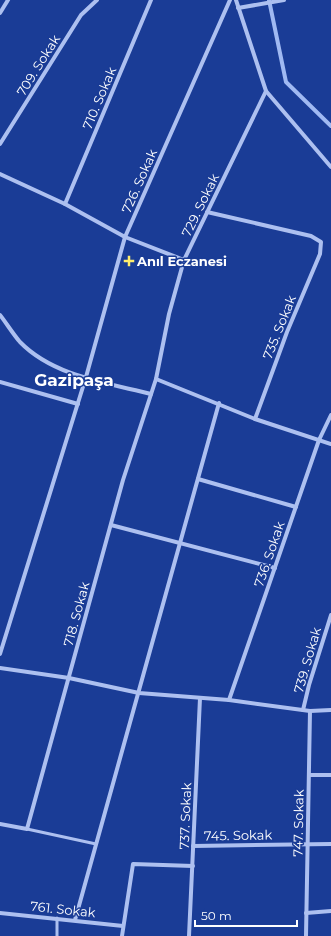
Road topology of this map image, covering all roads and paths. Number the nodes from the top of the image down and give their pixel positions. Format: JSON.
{"nodes":[{"id":1,"x":8,"y":0,"type":"edge"},
{"id":2,"x":97,"y":0,"type":"edge"},
{"id":3,"x":151,"y":0,"type":"edge"},
{"id":4,"x":230,"y":0,"type":"edge"},
{"id":5,"x":236,"y":0,"type":"edge"},
{"id":6,"x":284,"y":0,"type":"edge"},
{"id":7,"x":238,"y":8,"type":"junction"},
{"id":8,"x":0,"y":13,"type":"edge"},
{"id":9,"x":266,"y":91,"type":"junction"},
{"id":10,"x":0,"y":144,"type":"edge"},
{"id":11,"x":331,"y":167,"type":"edge"},
{"id":12,"x":0,"y":174,"type":"edge"},
{"id":13,"x":65,"y":204,"type":"junction"},
{"id":14,"x":207,"y":212,"type":"junction"},
{"id":15,"x":125,"y":237,"type":"junction"},
{"id":16,"x":184,"y":260,"type":"junction"},
{"id":17,"x":0,"y":315,"type":"edge"},
{"id":18,"x":86,"y":377,"type":"junction"},
{"id":19,"x":156,"y":379,"type":"junction"},
{"id":20,"x":0,"y":382,"type":"edge"},
{"id":21,"x":151,"y":394,"type":"junction"},
{"id":22,"x":219,"y":403,"type":"junction"},
{"id":23,"x":78,"y":404,"type":"junction"},
{"id":24,"x":331,"y":416,"type":"edge"},
{"id":25,"x":255,"y":419,"type":"junction"},
{"id":26,"x":320,"y":440,"type":"junction"},
{"id":27,"x":331,"y":444,"type":"edge"},
{"id":28,"x":198,"y":479,"type":"junction"},
{"id":29,"x":296,"y":507,"type":"junction"},
{"id":30,"x":110,"y":525,"type":"junction"},
{"id":31,"x":179,"y":543,"type":"junction"},
{"id":32,"x":275,"y":568,"type":"junction"},
{"id":33,"x":331,"y":615,"type":"edge"},
{"id":34,"x":0,"y":654,"type":"edge"},
{"id":35,"x":0,"y":668,"type":"edge"},
{"id":36,"x":70,"y":678,"type":"junction"},
{"id":37,"x":139,"y":693,"type":"junction"},
{"id":38,"x":200,"y":698,"type":"junction"},
{"id":39,"x":229,"y":700,"type":"junction"},
{"id":40,"x":303,"y":710,"type":"junction"},
{"id":41,"x":331,"y":710,"type":"edge"},
{"id":42,"x":310,"y":711,"type":"junction"},
{"id":43,"x":331,"y":775,"type":"edge"},
{"id":44,"x":309,"y":776,"type":"junction"},
{"id":45,"x":0,"y":824,"type":"edge"},
{"id":46,"x":27,"y":829,"type":"junction"},
{"id":47,"x":96,"y":844,"type":"junction"},
{"id":48,"x":307,"y":844,"type":"junction"},
{"id":49,"x":331,"y":844,"type":"edge"},
{"id":50,"x":193,"y":846,"type":"junction"},
{"id":51,"x":192,"y":866,"type":"junction"},
{"id":52,"x":331,"y":911,"type":"edge"},
{"id":53,"x":0,"y":913,"type":"edge"},
{"id":54,"x":306,"y":913,"type":"junction"},
{"id":55,"x":57,"y":918,"type":"junction"},
{"id":56,"x":75,"y":920,"type":"junction"},
{"id":57,"x":123,"y":926,"type":"junction"},
{"id":58,"x":57,"y":936,"type":"edge"},
{"id":59,"x":122,"y":936,"type":"edge"},
{"id":60,"x":189,"y":936,"type":"edge"},
{"id":61,"x":306,"y":936,"type":"edge"}],
"edges":[{"from":1,"to":8,"type":"street"},
{"from":2,"to":10,"type":"street","name":"709. Sokak"},
{"from":3,"to":13,"type":"street","name":"710. Sokak"},
{"from":4,"to":15,"type":"street","name":"726. Sokak"},
{"from":5,"to":7,"type":"street"},
{"from":6,"to":7,"type":"street"},
{"from":7,"to":9,"type":"street"},
{"from":9,"to":11,"type":"street"},
{"from":9,"to":14,"type":"street","name":"729. Sokak"},
{"from":12,"to":13,"type":"street"},
{"from":13,"to":15,"type":"street"},
{"from":14,"to":16,"type":"street","name":"729. Sokak"},
{"from":14,"to":25,"type":"street","name":"735. Sokak"},
{"from":15,"to":16,"type":"street"},
{"from":15,"to":18,"type":"street","name":"726. Sokak"},
{"from":16,"to":19,"type":"street","name":"729. Sokak"},
{"from":17,"to":18,"type":"street"},
{"from":18,"to":21,"type":"street"},
{"from":18,"to":23,"type":"street","name":"726. Sokak"},
{"from":19,"to":21,"type":"street","name":"718. Sokak"},
{"from":19,"to":22,"type":"street"},
{"from":20,"to":23,"type":"street"},
{"from":21,"to":30,"type":"street","name":"718. Sokak"},
{"from":22,"to":25,"type":"street"},
{"from":22,"to":28,"type":"street"},
{"from":23,"to":34,"type":"street","name":"726. Sokak"},
{"from":24,"to":26,"type":"street","name":"736. Sokak"},
{"from":25,"to":26,"type":"street"},
{"from":26,"to":27,"type":"street"},
{"from":26,"to":29,"type":"street","name":"736. Sokak"},
{"from":28,"to":29,"type":"street"},
{"from":28,"to":31,"type":"street"},
{"from":29,"to":32,"type":"street","name":"736. Sokak"},
{"from":30,"to":31,"type":"street"},
{"from":30,"to":36,"type":"street","name":"718. Sokak"},
{"from":31,"to":32,"type":"street"},
{"from":31,"to":37,"type":"street"},
{"from":32,"to":39,"type":"street","name":"736. Sokak"},
{"from":33,"to":40,"type":"street","name":"739. Sokak"},
{"from":35,"to":36,"type":"street"},
{"from":36,"to":37,"type":"street"},
{"from":36,"to":46,"type":"street","name":"718. Sokak"},
{"from":37,"to":38,"type":"street"},
{"from":37,"to":47,"type":"street"},
{"from":38,"to":39,"type":"street"},
{"from":38,"to":50,"type":"street","name":"737. Sokak"},
{"from":39,"to":40,"type":"street"},
{"from":40,"to":42,"type":"street"},
{"from":41,"to":42,"type":"street"},
{"from":42,"to":44,"type":"street","name":"747. Sokak"},
{"from":43,"to":44,"type":"street"},
{"from":44,"to":48,"type":"street","name":"747. Sokak"},
{"from":45,"to":46,"type":"street"},
{"from":46,"to":47,"type":"lane"},
{"from":47,"to":56,"type":"street"},
{"from":48,"to":49,"type":"street","name":"745. Sokak"},
{"from":48,"to":50,"type":"street","name":"745. Sokak"},
{"from":48,"to":54,"type":"street","name":"747. Sokak"},
{"from":50,"to":51,"type":"street","name":"737. Sokak"},
{"from":51,"to":57,"type":"street"},
{"from":51,"to":60,"type":"street","name":"737. Sokak"},
{"from":52,"to":54,"type":"street"},
{"from":53,"to":55,"type":"street","name":"761. Sokak"},
{"from":54,"to":61,"type":"street","name":"747. Sokak"},
{"from":55,"to":56,"type":"street","name":"761. Sokak"},
{"from":55,"to":58,"type":"lane"},
{"from":56,"to":57,"type":"street","name":"761. Sokak"},
{"from":57,"to":59,"type":"street"}]}
